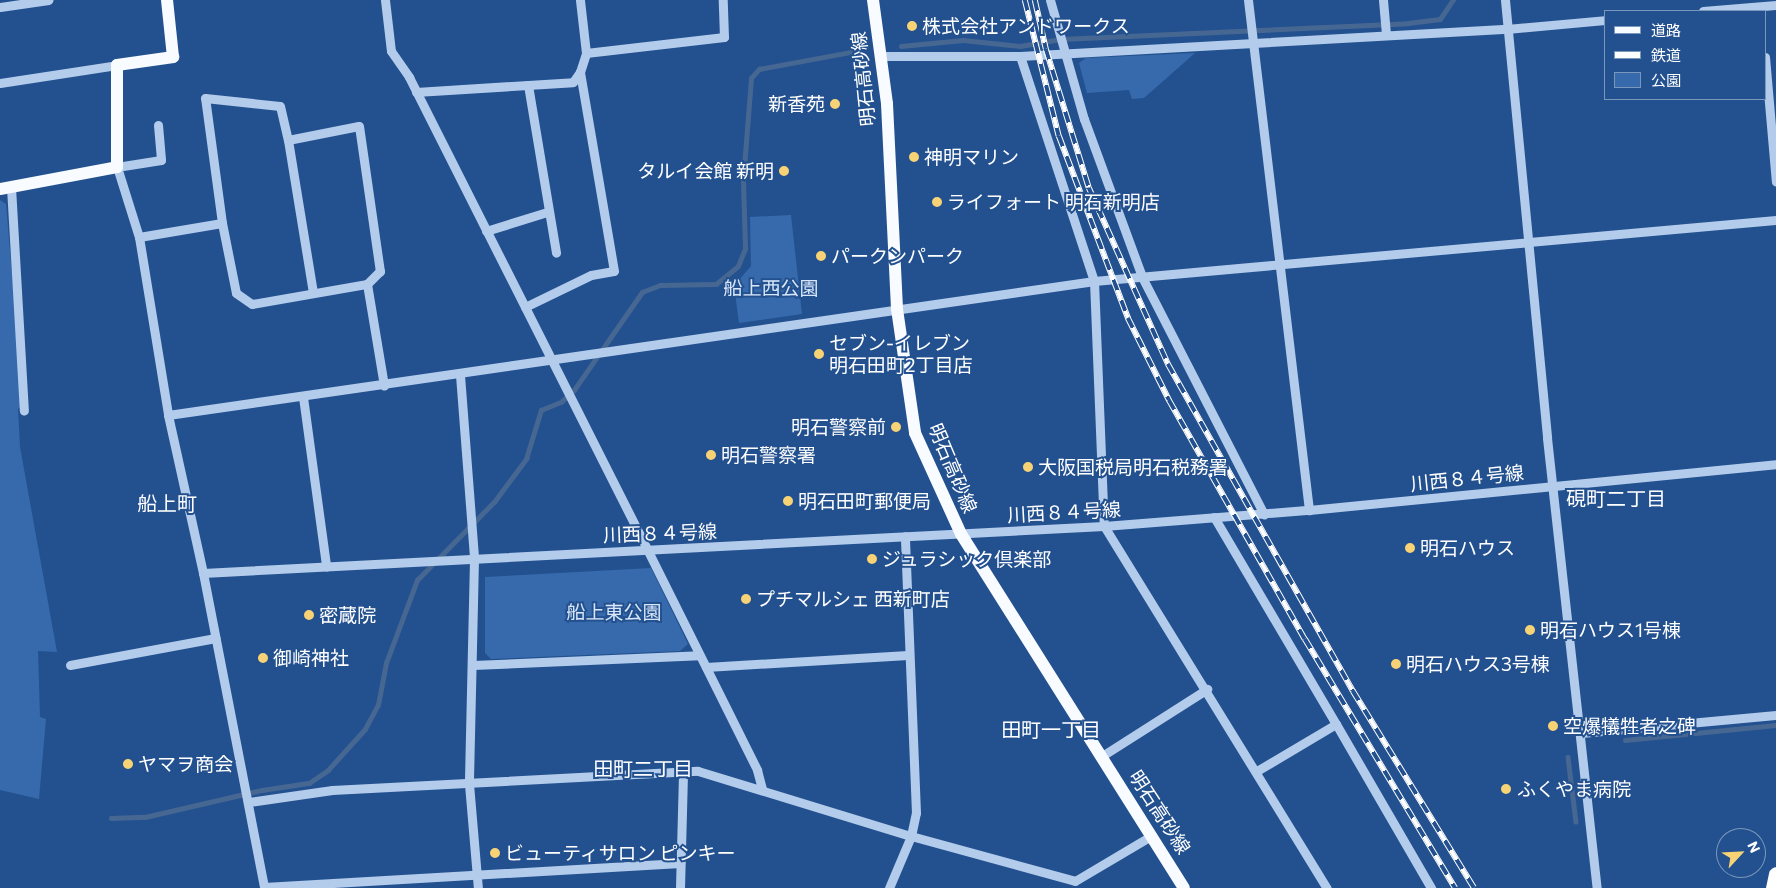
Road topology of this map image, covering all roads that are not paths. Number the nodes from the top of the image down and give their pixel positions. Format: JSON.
{"nodes":[{"id":1,"x":48,"y":0,"type":"edge"},
{"id":2,"x":167,"y":0,"type":"edge"},
{"id":3,"x":385,"y":0,"type":"edge"},
{"id":4,"x":580,"y":0,"type":"edge"},
{"id":5,"x":723,"y":0,"type":"edge"},
{"id":6,"x":873,"y":0,"type":"edge"},
{"id":7,"x":1050,"y":0,"type":"edge"},
{"id":8,"x":1248,"y":0,"type":"edge"},
{"id":9,"x":1383,"y":0,"type":"edge"},
{"id":10,"x":1504,"y":0,"type":"edge"},
{"id":11,"x":1776,"y":5,"type":"edge"},
{"id":12,"x":1760,"y":6,"type":"edge"},
{"id":13,"x":0,"y":7,"type":"edge"},
{"id":14,"x":1714,"y":10,"type":"edge"},
{"id":15,"x":1604,"y":20,"type":"edge"},
{"id":16,"x":1507,"y":28,"type":"junction"},
{"id":17,"x":1386,"y":35,"type":"junction"},
{"id":18,"x":1254,"y":42,"type":"junction"},
{"id":19,"x":1064,"y":52,"type":"junction"},
{"id":20,"x":586,"y":53,"type":"junction"},
{"id":21,"x":880,"y":56,"type":"junction"},
{"id":22,"x":1020,"y":56,"type":"junction"},
{"id":23,"x":117,"y":65,"type":"junction"},
{"id":24,"x":1766,"y":67,"type":"edge"},
{"id":25,"x":580,"y":72,"type":"junction"},
{"id":26,"x":0,"y":83,"type":"edge"},
{"id":27,"x":528,"y":85,"type":"junction"},
{"id":28,"x":416,"y":92,"type":"junction"},
{"id":29,"x":158,"y":125,"type":"dead end"},
{"id":30,"x":288,"y":140,"type":"junction"},
{"id":31,"x":118,"y":167,"type":"junction"},
{"id":32,"x":1776,"y":182,"type":"edge"},
{"id":33,"x":6,"y":188,"type":"edge"},
{"id":34,"x":547,"y":212,"type":"junction"},
{"id":35,"x":1776,"y":220,"type":"edge"},
{"id":36,"x":222,"y":223,"type":"junction"},
{"id":37,"x":486,"y":231,"type":"junction"},
{"id":38,"x":140,"y":237,"type":"junction"},
{"id":39,"x":1528,"y":242,"type":"junction"},
{"id":40,"x":556,"y":253,"type":"dead end"},
{"id":41,"x":1278,"y":265,"type":"junction"},
{"id":42,"x":1142,"y":277,"type":"junction"},
{"id":43,"x":1094,"y":281,"type":"junction"},
{"id":44,"x":367,"y":284,"type":"junction"},
{"id":45,"x":313,"y":294,"type":"junction"},
{"id":46,"x":525,"y":307,"type":"junction"},
{"id":47,"x":897,"y":309,"type":"junction"},
{"id":48,"x":551,"y":359,"type":"junction"},
{"id":49,"x":460,"y":375,"type":"junction"},
{"id":50,"x":384,"y":386,"type":"junction"},
{"id":51,"x":303,"y":397,"type":"junction"},
{"id":52,"x":24,"y":411,"type":"dead end"},
{"id":53,"x":168,"y":415,"type":"junction"},
{"id":54,"x":1776,"y":464,"type":"edge"},
{"id":55,"x":1553,"y":485,"type":"junction"},
{"id":56,"x":1309,"y":510,"type":"junction"},
{"id":57,"x":1264,"y":514,"type":"junction"},
{"id":58,"x":1214,"y":517,"type":"junction"},
{"id":59,"x":1104,"y":526,"type":"junction"},
{"id":60,"x":961,"y":534,"type":"junction"},
{"id":61,"x":905,"y":536,"type":"junction"},
{"id":62,"x":648,"y":549,"type":"junction"},
{"id":63,"x":474,"y":559,"type":"junction"},
{"id":64,"x":326,"y":566,"type":"junction"},
{"id":65,"x":203,"y":573,"type":"junction"},
{"id":66,"x":216,"y":638,"type":"junction"},
{"id":67,"x":699,"y":655,"type":"junction"},
{"id":68,"x":908,"y":655,"type":"junction"},
{"id":69,"x":70,"y":665,"type":"dead end"},
{"id":70,"x":473,"y":665,"type":"junction"},
{"id":71,"x":706,"y":666,"type":"junction"},
{"id":72,"x":1207,"y":689,"type":"junction"},
{"id":73,"x":1776,"y":715,"type":"edge"},
{"id":74,"x":1336,"y":724,"type":"junction"},
{"id":75,"x":1581,"y":733,"type":"junction"},
{"id":76,"x":1102,"y":756,"type":"junction"},
{"id":77,"x":683,"y":771,"type":"junction"},
{"id":78,"x":1257,"y":771,"type":"junction"},
{"id":79,"x":469,"y":784,"type":"junction"},
{"id":80,"x":762,"y":789,"type":"junction"},
{"id":81,"x":249,"y":802,"type":"junction"},
{"id":82,"x":910,"y":836,"type":"junction"},
{"id":83,"x":1152,"y":836,"type":"junction"},
{"id":84,"x":680,"y":863,"type":"junction"},
{"id":85,"x":477,"y":874,"type":"junction"},
{"id":86,"x":1776,"y":874,"type":"edge"},
{"id":87,"x":1075,"y":885,"type":"edge"},
{"id":88,"x":264,"y":887,"type":"edge"},
{"id":89,"x":478,"y":888,"type":"edge"},
{"id":90,"x":680,"y":888,"type":"edge"},
{"id":91,"x":889,"y":888,"type":"edge"},
{"id":92,"x":1184,"y":888,"type":"edge"},
{"id":93,"x":1327,"y":888,"type":"edge"},
{"id":94,"x":1431,"y":888,"type":"edge"},
{"id":95,"x":1597,"y":888,"type":"edge"},
{"id":96,"x":1773,"y":888,"type":"edge"}],
"edges":[{"from":1,"to":13,"type":"street"},
{"from":2,"to":23,"type":"main road"},
{"from":3,"to":28,"type":"street"},
{"from":4,"to":20,"type":"street"},
{"from":5,"to":20,"type":"street"},
{"from":6,"to":21,"type":"main road","name":"明石高砂線"},
{"from":7,"to":19,"type":"street"},
{"from":8,"to":18,"type":"street"},
{"from":9,"to":17,"type":"street"},
{"from":10,"to":16,"type":"street"},
{"from":11,"to":12,"type":"street"},
{"from":12,"to":14,"type":"street"},
{"from":15,"to":16,"type":"street"},
{"from":16,"to":17,"type":"street"},
{"from":16,"to":39,"type":"street"},
{"from":17,"to":18,"type":"street"},
{"from":18,"to":19,"type":"street"},
{"from":18,"to":41,"type":"street"},
{"from":19,"to":22,"type":"street"},
{"from":19,"to":42,"type":"street"},
{"from":20,"to":25,"type":"street"},
{"from":21,"to":22,"type":"street"},
{"from":21,"to":47,"type":"main road","name":"明石高砂線"},
{"from":22,"to":43,"type":"street"},
{"from":23,"to":26,"type":"street"},
{"from":23,"to":31,"type":"main road"},
{"from":24,"to":32,"type":"street"},
{"from":25,"to":27,"type":"street"},
{"from":25,"to":46,"type":"street"},
{"from":27,"to":28,"type":"street"},
{"from":27,"to":34,"type":"street"},
{"from":28,"to":37,"type":"street"},
{"from":29,"to":31,"type":"street"},
{"from":30,"to":36,"type":"street"},
{"from":30,"to":44,"type":"street"},
{"from":30,"to":45,"type":"street"},
{"from":31,"to":33,"type":"main road"},
{"from":31,"to":38,"type":"street"},
{"from":33,"to":52,"type":"street"},
{"from":34,"to":37,"type":"street"},
{"from":34,"to":40,"type":"street"},
{"from":35,"to":39,"type":"street"},
{"from":36,"to":38,"type":"street"},
{"from":36,"to":45,"type":"street"},
{"from":37,"to":46,"type":"street"},
{"from":38,"to":53,"type":"street"},
{"from":39,"to":41,"type":"street"},
{"from":39,"to":55,"type":"street"},
{"from":41,"to":42,"type":"street"},
{"from":41,"to":56,"type":"street"},
{"from":42,"to":43,"type":"street"},
{"from":42,"to":57,"type":"street"},
{"from":43,"to":47,"type":"street"},
{"from":43,"to":59,"type":"street"},
{"from":44,"to":45,"type":"street"},
{"from":44,"to":50,"type":"street"},
{"from":46,"to":48,"type":"street"},
{"from":47,"to":48,"type":"street"},
{"from":47,"to":60,"type":"main road","name":"明石高砂線"},
{"from":48,"to":49,"type":"street"},
{"from":48,"to":62,"type":"street"},
{"from":49,"to":50,"type":"street"},
{"from":49,"to":63,"type":"street"},
{"from":50,"to":51,"type":"street"},
{"from":51,"to":53,"type":"street"},
{"from":51,"to":64,"type":"street"},
{"from":53,"to":65,"type":"street"},
{"from":54,"to":55,"type":"street","name":"川西８４号線"},
{"from":55,"to":56,"type":"street","name":"川西８４号線"},
{"from":55,"to":75,"type":"street"},
{"from":56,"to":57,"type":"street","name":"川西８４号線"},
{"from":57,"to":58,"type":"street","name":"川西８４号線"},
{"from":58,"to":59,"type":"street","name":"川西８４号線"},
{"from":58,"to":74,"type":"street"},
{"from":59,"to":60,"type":"street","name":"川西８４号線"},
{"from":59,"to":72,"type":"street"},
{"from":60,"to":61,"type":"street","name":"川西８４号線"},
{"from":60,"to":76,"type":"main road","name":"明石高砂線"},
{"from":61,"to":62,"type":"street","name":"川西８４号線"},
{"from":61,"to":68,"type":"street"},
{"from":62,"to":63,"type":"street","name":"川西８４号線"},
{"from":62,"to":67,"type":"street"},
{"from":63,"to":64,"type":"street","name":"川西８４号線"},
{"from":63,"to":70,"type":"street"},
{"from":64,"to":65,"type":"street","name":"川西８４号線"},
{"from":65,"to":66,"type":"street"},
{"from":66,"to":69,"type":"street"},
{"from":66,"to":81,"type":"street"},
{"from":67,"to":70,"type":"street"},
{"from":67,"to":71,"type":"street"},
{"from":68,"to":71,"type":"street"},
{"from":68,"to":82,"type":"street"},
{"from":70,"to":79,"type":"street"},
{"from":71,"to":80,"type":"street"},
{"from":72,"to":76,"type":"street"},
{"from":72,"to":78,"type":"street"},
{"from":73,"to":75,"type":"street"},
{"from":74,"to":78,"type":"street"},
{"from":74,"to":94,"type":"street"},
{"from":75,"to":95,"type":"street"},
{"from":76,"to":83,"type":"main road","name":"明石高砂線"},
{"from":77,"to":79,"type":"street"},
{"from":77,"to":80,"type":"street"},
{"from":77,"to":84,"type":"street"},
{"from":78,"to":93,"type":"street"},
{"from":79,"to":81,"type":"street"},
{"from":79,"to":85,"type":"street"},
{"from":80,"to":82,"type":"street"},
{"from":81,"to":88,"type":"street"},
{"from":82,"to":87,"type":"street"},
{"from":82,"to":91,"type":"street"},
{"from":83,"to":87,"type":"street"},
{"from":83,"to":92,"type":"main road","name":"明石高砂線"},
{"from":84,"to":85,"type":"street"},
{"from":84,"to":90,"type":"street"},
{"from":85,"to":88,"type":"street"},
{"from":85,"to":89,"type":"street"},
{"from":86,"to":96,"type":"highway"}]}
